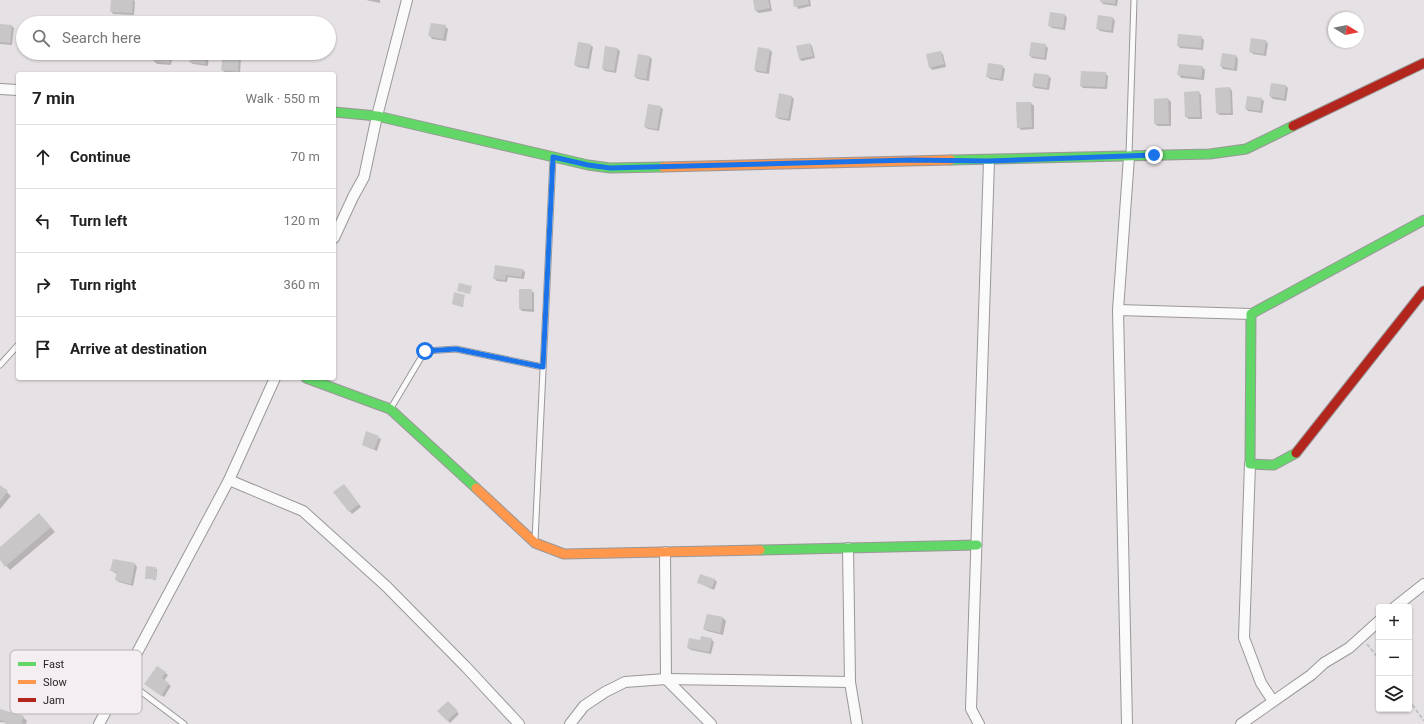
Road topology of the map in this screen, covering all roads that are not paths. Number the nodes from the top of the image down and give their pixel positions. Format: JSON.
{"nodes":[{"id":1,"x":407,"y":0,"type":"edge"},
{"id":2,"x":1134,"y":0,"type":"edge"},
{"id":3,"x":1424,"y":63,"type":"edge"},
{"id":4,"x":0,"y":89,"type":"edge"},
{"id":5,"x":16,"y":90,"type":"edge"},
{"id":6,"x":336,"y":112,"type":"edge"},
{"id":7,"x":377,"y":116,"type":"junction"},
{"id":8,"x":553,"y":157,"type":"junction"},
{"id":9,"x":1129,"y":157,"type":"junction"},
{"id":10,"x":989,"y":161,"type":"junction"},
{"id":11,"x":1424,"y":220,"type":"edge"},
{"id":12,"x":336,"y":234,"type":"edge"},
{"id":13,"x":1424,"y":291,"type":"edge"},
{"id":14,"x":1118,"y":310,"type":"junction"},
{"id":15,"x":1251,"y":314,"type":"junction"},
{"id":16,"x":16,"y":347,"type":"edge"},
{"id":17,"x":0,"y":366,"type":"edge"},
{"id":18,"x":543,"y":367,"type":"junction"},
{"id":19,"x":274,"y":380,"type":"edge"},
{"id":20,"x":311,"y":380,"type":"edge"},
{"id":21,"x":390,"y":409,"type":"junction"},
{"id":22,"x":1250,"y":464,"type":"junction"},
{"id":23,"x":229,"y":480,"type":"junction"},
{"id":24,"x":535,"y":543,"type":"junction"},
{"id":25,"x":977,"y":545,"type":"junction"},
{"id":26,"x":848,"y":548,"type":"junction"},
{"id":27,"x":665,"y":552,"type":"junction"},
{"id":28,"x":1424,"y":584,"type":"edge"},
{"id":29,"x":1399,"y":604,"type":"edge"},
{"id":30,"x":1376,"y":624,"type":"edge"},
{"id":31,"x":138,"y":650,"type":"edge"},
{"id":32,"x":666,"y":679,"type":"junction"},
{"id":33,"x":850,"y":682,"type":"junction"},
{"id":34,"x":142,"y":692,"type":"edge"},
{"id":35,"x":1274,"y":701,"type":"junction"},
{"id":36,"x":104,"y":714,"type":"edge"},
{"id":37,"x":99,"y":724,"type":"edge"},
{"id":38,"x":184,"y":724,"type":"edge"},
{"id":39,"x":519,"y":724,"type":"edge"},
{"id":40,"x":570,"y":724,"type":"edge"},
{"id":41,"x":711,"y":724,"type":"edge"},
{"id":42,"x":857,"y":724,"type":"edge"},
{"id":43,"x":979,"y":724,"type":"edge"},
{"id":44,"x":1127,"y":724,"type":"edge"},
{"id":45,"x":1241,"y":724,"type":"edge"}],
"edges":[{"from":1,"to":7,"type":"street"},
{"from":2,"to":9,"type":"lane"},
{"from":3,"to":9,"type":"street"},
{"from":4,"to":5,"type":"street"},
{"from":6,"to":7,"type":"street"},
{"from":7,"to":8,"type":"street"},
{"from":7,"to":12,"type":"street"},
{"from":8,"to":10,"type":"street"},
{"from":8,"to":18,"type":"lane"},
{"from":9,"to":10,"type":"street"},
{"from":9,"to":14,"type":"street"},
{"from":10,"to":25,"type":"street"},
{"from":11,"to":15,"type":"street"},
{"from":13,"to":22,"type":"street"},
{"from":14,"to":15,"type":"street"},
{"from":14,"to":44,"type":"street"},
{"from":15,"to":22,"type":"street"},
{"from":16,"to":17,"type":"lane"},
{"from":18,"to":21,"type":"lane"},
{"from":18,"to":24,"type":"lane"},
{"from":19,"to":23,"type":"street"},
{"from":20,"to":21,"type":"street"},
{"from":21,"to":24,"type":"street"},
{"from":22,"to":35,"type":"street"},
{"from":23,"to":31,"type":"street"},
{"from":23,"to":39,"type":"street"},
{"from":24,"to":27,"type":"street"},
{"from":25,"to":26,"type":"street"},
{"from":25,"to":43,"type":"street"},
{"from":26,"to":27,"type":"street"},
{"from":26,"to":33,"type":"street"},
{"from":27,"to":32,"type":"street"},
{"from":28,"to":29,"type":"street"},
{"from":30,"to":35,"type":"street"},
{"from":32,"to":33,"type":"street"},
{"from":32,"to":40,"type":"street"},
{"from":32,"to":41,"type":"street"},
{"from":33,"to":42,"type":"street"},
{"from":34,"to":38,"type":"lane"},
{"from":35,"to":45,"type":"street"},
{"from":36,"to":37,"type":"street"}]}
